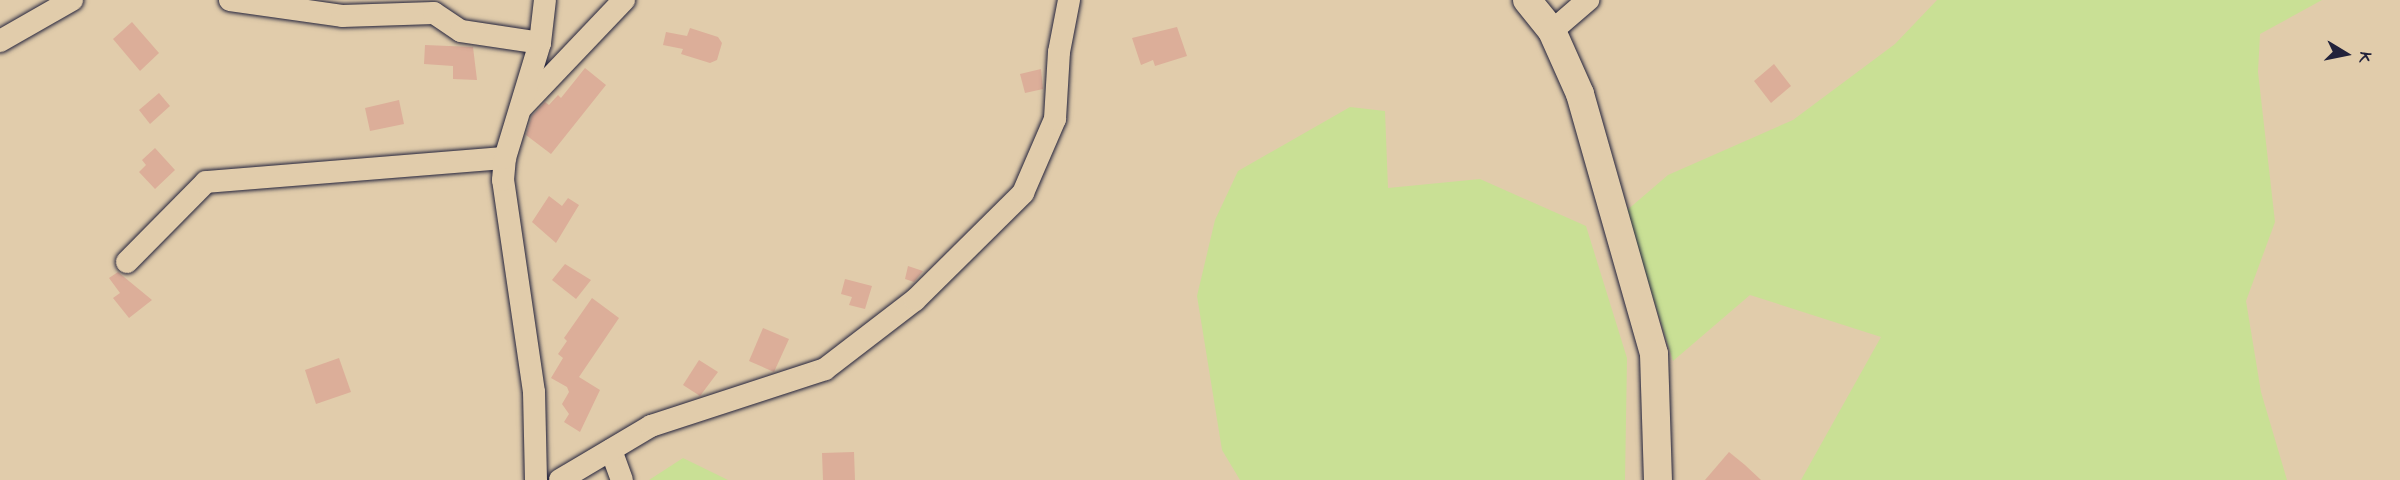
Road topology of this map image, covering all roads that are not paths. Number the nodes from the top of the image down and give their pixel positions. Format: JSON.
{"nodes":[{"id":1,"x":72,"y":0,"type":"edge"},
{"id":2,"x":230,"y":0,"type":"edge"},
{"id":3,"x":545,"y":0,"type":"edge"},
{"id":4,"x":624,"y":0,"type":"edge"},
{"id":5,"x":1070,"y":0,"type":"edge"},
{"id":6,"x":1515,"y":0,"type":"edge"},
{"id":7,"x":1527,"y":0,"type":"edge"},
{"id":8,"x":1588,"y":0,"type":"edge"},
{"id":9,"x":1552,"y":31,"type":"junction"},
{"id":10,"x":0,"y":41,"type":"edge"},
{"id":11,"x":540,"y":43,"type":"junction"},
{"id":12,"x":518,"y":112,"type":"junction"},
{"id":13,"x":505,"y":158,"type":"junction"},
{"id":14,"x":1604,"y":205,"type":"junction"},
{"id":15,"x":127,"y":262,"type":"dead end"},
{"id":16,"x":611,"y":450,"type":"junction"},
{"id":17,"x":536,"y":480,"type":"edge"},
{"id":18,"x":560,"y":480,"type":"edge"},
{"id":19,"x":622,"y":480,"type":"edge"},
{"id":20,"x":1646,"y":480,"type":"edge"},
{"id":21,"x":1658,"y":480,"type":"edge"}],
"edges":[{"from":1,"to":10,"type":"street"},
{"from":2,"to":11,"type":"street"},
{"from":3,"to":11,"type":"street"},
{"from":4,"to":12,"type":"street"},
{"from":5,"to":16,"type":"street"},
{"from":6,"to":14,"type":"main road"},
{"from":7,"to":9,"type":"main road"},
{"from":8,"to":9,"type":"street"},
{"from":9,"to":14,"type":"main road"},
{"from":11,"to":12,"type":"street"},
{"from":12,"to":13,"type":"street"},
{"from":13,"to":15,"type":"street"},
{"from":13,"to":17,"type":"street"},
{"from":14,"to":20,"type":"main road"},
{"from":14,"to":21,"type":"main road"},
{"from":16,"to":18,"type":"street"},
{"from":16,"to":19,"type":"street"}]}
